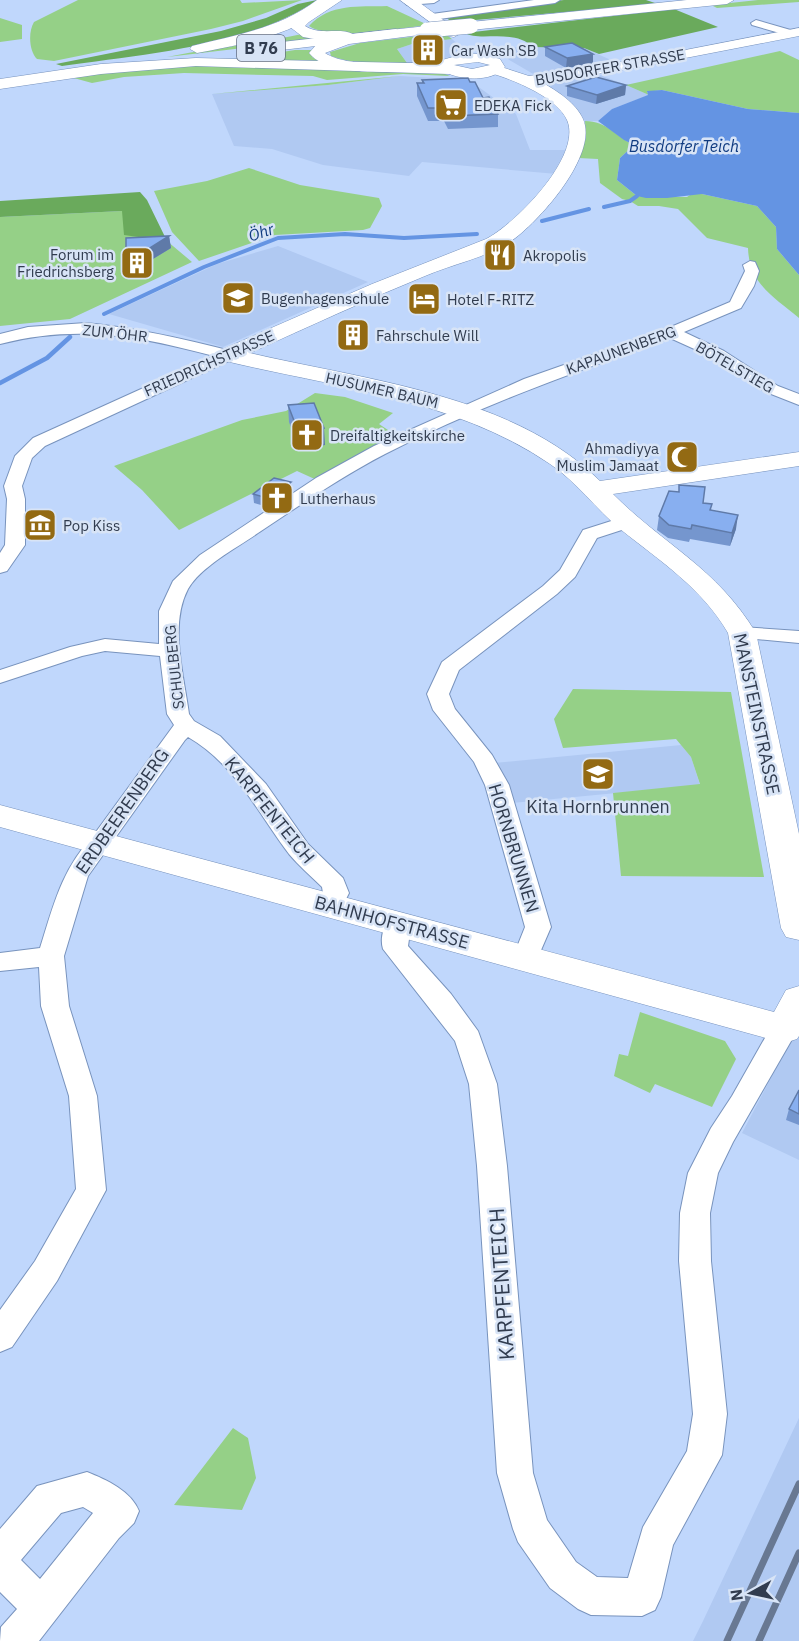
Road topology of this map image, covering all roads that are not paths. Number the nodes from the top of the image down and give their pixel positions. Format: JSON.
{"nodes":[{"id":1,"x":325,"y":0,"type":"edge"},
{"id":2,"x":335,"y":0,"type":"edge"},
{"id":3,"x":434,"y":0,"type":"edge"},
{"id":4,"x":555,"y":0,"type":"edge"},
{"id":5,"x":727,"y":0,"type":"edge"},
{"id":6,"x":419,"y":12,"type":"edge"},
{"id":7,"x":756,"y":23,"type":"dead end"},
{"id":8,"x":396,"y":33,"type":"junction"},
{"id":9,"x":791,"y":33,"type":"edge"},
{"id":10,"x":468,"y":48,"type":"junction"},
{"id":11,"x":448,"y":66,"type":"junction"},
{"id":12,"x":98,"y":68,"type":"junction"},
{"id":13,"x":495,"y":70,"type":"junction"},
{"id":14,"x":528,"y":81,"type":"junction"},
{"id":15,"x":0,"y":82,"type":"edge"},
{"id":16,"x":509,"y":234,"type":"joint"},
{"id":17,"x":750,"y":265,"type":"dead end"},
{"id":18,"x":671,"y":332,"type":"junction"},
{"id":19,"x":0,"y":339,"type":"edge"},
{"id":20,"x":229,"y":354,"type":"junction"},
{"id":21,"x":799,"y":400,"type":"edge"},
{"id":22,"x":466,"y":412,"type":"junction"},
{"id":23,"x":799,"y":459,"type":"edge"},
{"id":24,"x":594,"y":489,"type":"junction"},
{"id":25,"x":627,"y":522,"type":"junction"},
{"id":26,"x":0,"y":567,"type":"edge"},
{"id":27,"x":742,"y":633,"type":"junction"},
{"id":28,"x":799,"y":637,"type":"edge"},
{"id":29,"x":170,"y":651,"type":"junction"},
{"id":30,"x":0,"y":677,"type":"edge"},
{"id":31,"x":186,"y":726,"type":"junction"},
{"id":32,"x":0,"y":816,"type":"edge"},
{"id":33,"x":102,"y":842,"type":"junction"},
{"id":34,"x":331,"y":905,"type":"junction"},
{"id":35,"x":398,"y":925,"type":"junction"},
{"id":36,"x":799,"y":928,"type":"edge"},
{"id":37,"x":51,"y":956,"type":"junction"},
{"id":38,"x":526,"y":957,"type":"junction"},
{"id":39,"x":0,"y":962,"type":"edge"},
{"id":40,"x":791,"y":1015,"type":"edge"},
{"id":41,"x":0,"y":1337,"type":"edge"},
{"id":42,"x":0,"y":1557,"type":"edge"},
{"id":43,"x":0,"y":1566,"type":"edge"},
{"id":44,"x":43,"y":1608,"type":"junction"},
{"id":45,"x":15,"y":1641,"type":"edge"}],
"edges":[{"from":1,"to":12,"type":"main road"},
{"from":2,"to":8,"type":"main road"},
{"from":3,"to":6,"type":"street"},
{"from":4,"to":6,"type":"street"},
{"from":5,"to":6,"type":"main road","bridge":true},
{"from":6,"to":8,"type":"main road"},
{"from":6,"to":10,"type":"main road"},
{"from":7,"to":9,"type":"street"},
{"from":8,"to":11,"type":"main road"},
{"from":8,"to":12,"type":"main road","number":"B 76"},
{"from":9,"to":14,"type":"main road","name":"BUSDORFER STRASSE"},
{"from":10,"to":11,"type":"main road"},
{"from":10,"to":13,"type":"main road"},
{"from":11,"to":12,"type":"main road"},
{"from":11,"to":13,"type":"main road"},
{"from":12,"to":15,"type":"main road","number":"B 76"},
{"from":13,"to":14,"type":"main road"},
{"from":14,"to":16,"type":"main road","name":"BUSDORFER STRASSE"},
{"from":16,"to":20,"type":"main road","name":"FRIEDRICHSTRASSE"},
{"from":17,"to":18,"type":"street","name":"KAPAUNENBERG"},
{"from":18,"to":21,"type":"street","name":"BÖTELSTIEG"},
{"from":18,"to":22,"type":"street","name":"KAPAUNENBERG"},
{"from":19,"to":20,"type":"street","name":"ZUM ÖHR"},
{"from":20,"to":22,"type":"main road","name":"HUSUMER BAUM"},
{"from":20,"to":26,"type":"street","name":"FRIEDRICHSTRASSE"},
{"from":22,"to":24,"type":"main road","name":"HUSUMER BAUM"},
{"from":22,"to":29,"type":"street","name":"SCHULBERG"},
{"from":23,"to":24,"type":"main road"},
{"from":24,"to":25,"type":"main road","name":"MANSTEINSTRASSE"},
{"from":25,"to":27,"type":"main road","name":"MANSTEINSTRASSE"},
{"from":25,"to":38,"type":"street","name":"HORNBRUNNEN"},
{"from":27,"to":28,"type":"street"},
{"from":27,"to":36,"type":"main road","name":"MANSTEINSTRASSE"},
{"from":29,"to":30,"type":"street"},
{"from":29,"to":31,"type":"street","name":"SCHULBERG"},
{"from":31,"to":33,"type":"street","name":"ERDBEERENBERG"},
{"from":31,"to":34,"type":"street","name":"KARPFENTEICH"},
{"from":32,"to":33,"type":"main road","name":"BAHNHOFSTRASSE"},
{"from":33,"to":34,"type":"main road","name":"BAHNHOFSTRASSE"},
{"from":33,"to":37,"type":"street","name":"ERDBEERENBERG"},
{"from":34,"to":35,"type":"main road","name":"BAHNHOFSTRASSE"},
{"from":35,"to":38,"type":"main road","name":"BAHNHOFSTRASSE"},
{"from":35,"to":40,"type":"street","name":"KARPFENTEICH"},
{"from":37,"to":39,"type":"street"},
{"from":37,"to":41,"type":"street","name":"ERDBEERENBERG"},
{"from":38,"to":40,"type":"main road","name":"BAHNHOFSTRASSE"},
{"from":42,"to":44,"type":"street"},
{"from":43,"to":44,"type":"street"},
{"from":44,"to":45,"type":"street"}]}
